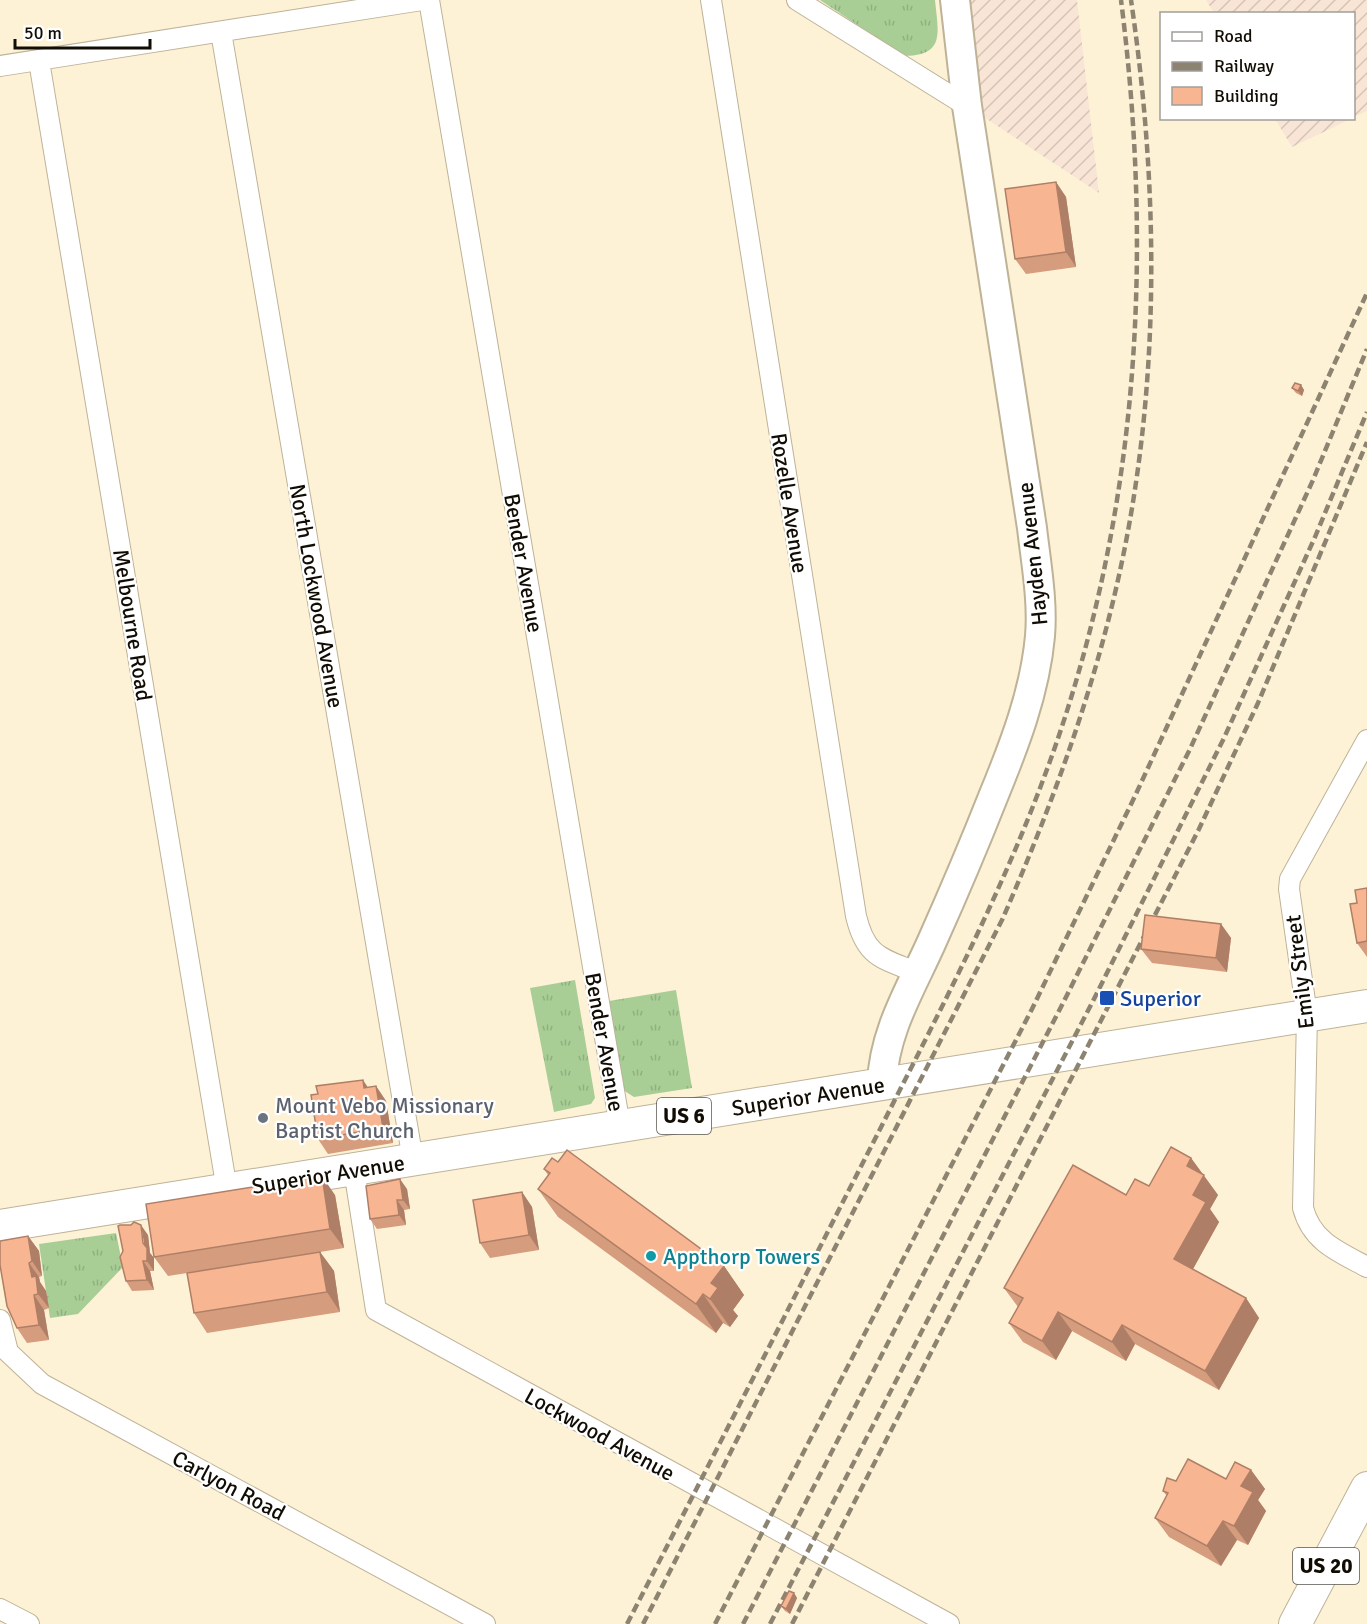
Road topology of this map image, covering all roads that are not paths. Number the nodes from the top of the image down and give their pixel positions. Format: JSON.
{"nodes":[{"id":1,"x":422,"y":0,"type":"edge"},
{"id":2,"x":429,"y":0,"type":"edge"},
{"id":3,"x":711,"y":0,"type":"edge"},
{"id":4,"x":797,"y":0,"type":"edge"},
{"id":5,"x":955,"y":0,"type":"edge"},
{"id":6,"x":337,"y":7,"type":"edge"},
{"id":7,"x":221,"y":32,"type":"junction"},
{"id":8,"x":39,"y":61,"type":"junction"},
{"id":9,"x":0,"y":66,"type":"edge"},
{"id":10,"x":967,"y":106,"type":"junction"},
{"id":11,"x":1367,"y":740,"type":"edge"},
{"id":12,"x":918,"y":973,"type":"junction"},
{"id":13,"x":1367,"y":1006,"type":"edge"},
{"id":14,"x":1307,"y":1015,"type":"junction"},
{"id":15,"x":882,"y":1083,"type":"junction"},
{"id":16,"x":620,"y":1126,"type":"junction"},
{"id":17,"x":413,"y":1160,"type":"junction"},
{"id":18,"x":354,"y":1170,"type":"junction"},
{"id":19,"x":226,"y":1190,"type":"junction"},
{"id":20,"x":1,"y":1218,"type":"edge"},
{"id":21,"x":1367,"y":1267,"type":"edge"},
{"id":22,"x":0,"y":1320,"type":"edge"},
{"id":23,"x":1367,"y":1488,"type":"edge"},
{"id":24,"x":0,"y":1609,"type":"edge"},
{"id":25,"x":28,"y":1624,"type":"edge"},
{"id":26,"x":485,"y":1624,"type":"edge"},
{"id":27,"x":949,"y":1624,"type":"edge"},
{"id":28,"x":1295,"y":1624,"type":"edge"}],
"edges":[{"from":1,"to":6,"type":"street"},
{"from":2,"to":16,"type":"street","name":"Bender Avenue"},
{"from":3,"to":12,"type":"street","name":"Rozelle Avenue"},
{"from":4,"to":10,"type":"street"},
{"from":5,"to":10,"type":"street","name":"Hayden Avenue"},
{"from":6,"to":7,"type":"street"},
{"from":7,"to":8,"type":"street"},
{"from":7,"to":17,"type":"street","name":"North Lockwood Avenue"},
{"from":8,"to":9,"type":"street"},
{"from":8,"to":19,"type":"street","name":"Melbourne Road"},
{"from":10,"to":12,"type":"street","name":"Hayden Avenue"},
{"from":11,"to":14,"type":"street","name":"Emily Street"},
{"from":12,"to":15,"type":"street","name":"Hayden Avenue"},
{"from":13,"to":14,"type":"main road","name":"Superior Avenue","number":"US 6"},
{"from":14,"to":15,"type":"main road","name":"Superior Avenue","number":"US 6"},
{"from":14,"to":21,"type":"street","name":"Emily Street"},
{"from":15,"to":16,"type":"main road","name":"Superior Avenue","number":"US 6"},
{"from":16,"to":17,"type":"main road","name":"Superior Avenue","number":"US 6"},
{"from":17,"to":18,"type":"main road","name":"Superior Avenue","number":"US 6"},
{"from":18,"to":19,"type":"main road","name":"Superior Avenue","number":"US 6"},
{"from":18,"to":27,"type":"street","name":"Lockwood Avenue"},
{"from":19,"to":20,"type":"main road","name":"Superior Avenue","number":"US 6"},
{"from":22,"to":26,"type":"street","name":"Carlyon Road"},
{"from":23,"to":28,"type":"main road","number":"US 20"},
{"from":24,"to":25,"type":"street"}]}
